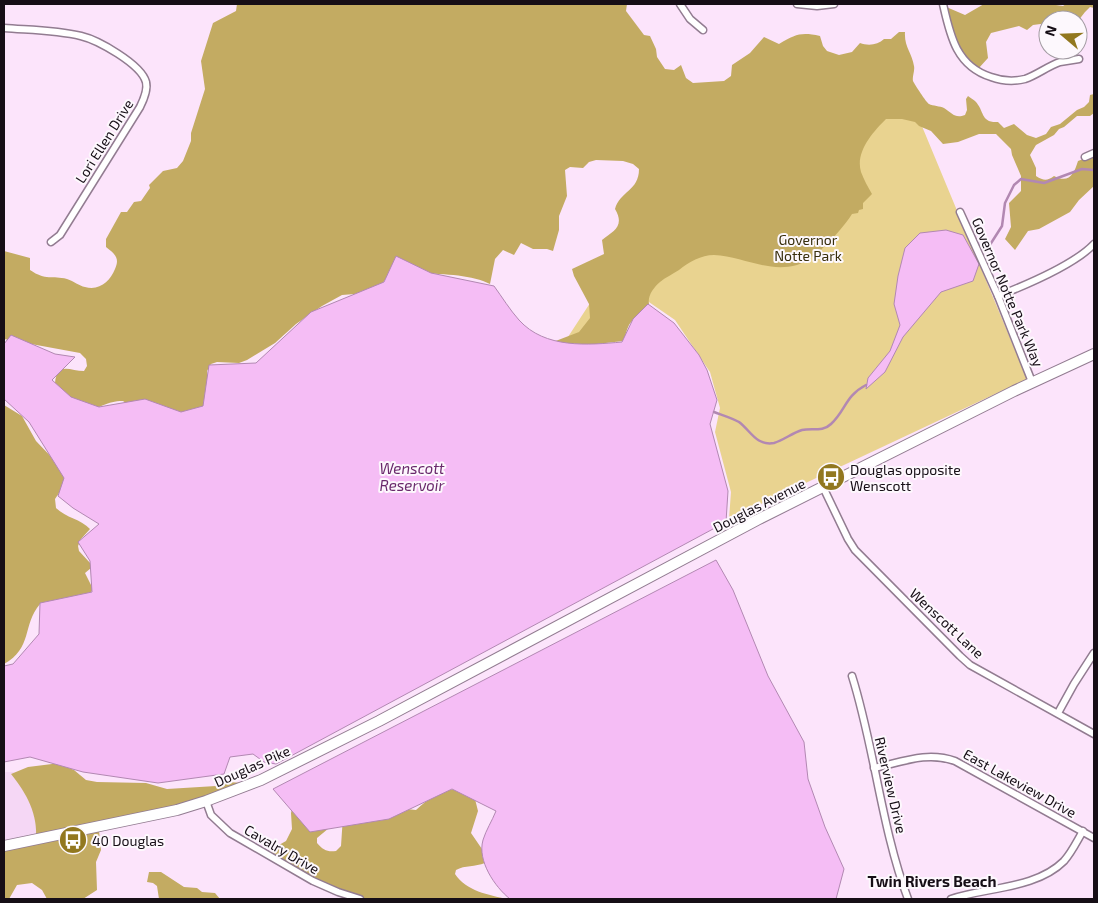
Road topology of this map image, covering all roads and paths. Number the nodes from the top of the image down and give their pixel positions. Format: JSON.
{"nodes":[{"id":1,"x":680,"y":4,"type":"edge"},
{"id":2,"x":797,"y":4,"type":"edge"},
{"id":3,"x":834,"y":4,"type":"edge"},
{"id":4,"x":943,"y":4,"type":"edge"},
{"id":5,"x":4,"y":28,"type":"edge"},
{"id":6,"x":703,"y":30,"type":"dead end"},
{"id":7,"x":1072,"y":60,"type":"edge"},
{"id":8,"x":1094,"y":153,"type":"edge"},
{"id":9,"x":1084,"y":158,"type":"dead end"},
{"id":10,"x":960,"y":212,"type":"dead end"},
{"id":11,"x":51,"y":242,"type":"dead end"},
{"id":12,"x":1094,"y":244,"type":"edge"},
{"id":13,"x":998,"y":296,"type":"junction"},
{"id":14,"x":1094,"y":354,"type":"edge"},
{"id":15,"x":1032,"y":382,"type":"junction"},
{"id":16,"x":824,"y":487,"type":"junction"},
{"id":17,"x":1094,"y":653,"type":"edge"},
{"id":18,"x":493,"y":660,"type":"joint"},
{"id":19,"x":852,"y":676,"type":"dead end"},
{"id":20,"x":1058,"y":713,"type":"junction"},
{"id":21,"x":1094,"y":734,"type":"edge"},
{"id":22,"x":874,"y":768,"type":"junction"},
{"id":23,"x":206,"y":801,"type":"junction"},
{"id":24,"x":1083,"y":831,"type":"junction"},
{"id":25,"x":1094,"y":838,"type":"edge"},
{"id":26,"x":4,"y":846,"type":"edge"},
{"id":27,"x":360,"y":899,"type":"edge"},
{"id":28,"x":908,"y":899,"type":"edge"},
{"id":29,"x":951,"y":899,"type":"edge"}],
"edges":[{"from":1,"to":6,"type":"street"},
{"from":2,"to":3,"type":"street"},
{"from":4,"to":7,"type":"street"},
{"from":5,"to":11,"type":"street","name":"Lori Ellen Drive"},
{"from":8,"to":9,"type":"street"},
{"from":10,"to":13,"type":"street","name":"Governor Notte Park Way"},
{"from":12,"to":13,"type":"street"},
{"from":13,"to":15,"type":"street","name":"Governor Notte Park Way"},
{"from":14,"to":15,"type":"main road","name":"Douglas Avenue"},
{"from":15,"to":16,"type":"main road","name":"Douglas Avenue"},
{"from":16,"to":18,"type":"main road","name":"Douglas Avenue"},
{"from":16,"to":20,"type":"street","name":"Wenscott Lane"},
{"from":17,"to":20,"type":"street"},
{"from":18,"to":23,"type":"main road","name":"Douglas Pike"},
{"from":19,"to":22,"type":"street","name":"Riverview Drive"},
{"from":20,"to":21,"type":"street","name":"Wenscott Lane"},
{"from":22,"to":24,"type":"street","name":"East Lakeview Drive"},
{"from":22,"to":28,"type":"street","name":"Riverview Drive"},
{"from":23,"to":26,"type":"main road","name":"Douglas Pike"},
{"from":23,"to":27,"type":"street","name":"Cavalry Drive"},
{"from":24,"to":25,"type":"street","name":"East Lakeview Drive"},
{"from":24,"to":29,"type":"street"}]}
